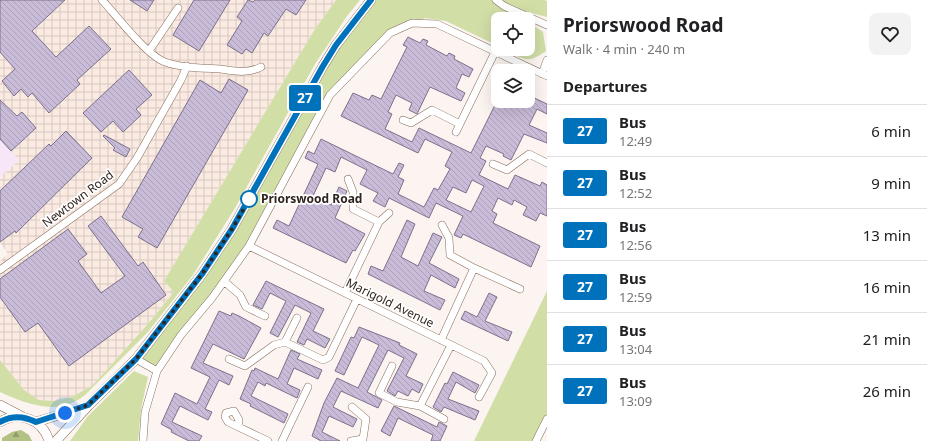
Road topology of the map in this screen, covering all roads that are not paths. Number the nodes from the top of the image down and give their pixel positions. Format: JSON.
{"nodes":[{"id":1,"x":102,"y":0,"type":"edge"},
{"id":2,"x":371,"y":0,"type":"edge"},
{"id":3,"x":496,"y":0,"type":"edge"},
{"id":4,"x":178,"y":8,"type":"dead end"},
{"id":5,"x":547,"y":25,"type":"edge"},
{"id":6,"x":491,"y":50,"type":"edge"},
{"id":7,"x":149,"y":51,"type":"junction"},
{"id":8,"x":493,"y":56,"type":"edge"},
{"id":9,"x":504,"y":56,"type":"edge"},
{"id":10,"x":547,"y":60,"type":"edge"},
{"id":11,"x":187,"y":66,"type":"junction"},
{"id":12,"x":261,"y":67,"type":"dead end"},
{"id":13,"x":544,"y":75,"type":"edge"},
{"id":14,"x":403,"y":120,"type":"dead end"},
{"id":15,"x":460,"y":124,"type":"junction"},
{"id":16,"x":456,"y":132,"type":"dead end"},
{"id":17,"x":547,"y":163,"type":"edge"},
{"id":18,"x":493,"y":164,"type":"dead end"},
{"id":19,"x":348,"y":179,"type":"dead end"},
{"id":20,"x":389,"y":213,"type":"dead end"},
{"id":21,"x":379,"y":222,"type":"junction"},
{"id":22,"x":442,"y":225,"type":"dead end"},
{"id":23,"x":250,"y":246,"type":"junction"},
{"id":24,"x":474,"y":268,"type":"junction"},
{"id":25,"x":0,"y":270,"type":"edge"},
{"id":26,"x":225,"y":282,"type":"junction"},
{"id":27,"x":520,"y":289,"type":"dead end"},
{"id":28,"x":345,"y":293,"type":"junction"},
{"id":29,"x":357,"y":299,"type":"junction"},
{"id":30,"x":265,"y":316,"type":"dead end"},
{"id":31,"x":297,"y":318,"type":"dead end"},
{"id":32,"x":441,"y":340,"type":"junction"},
{"id":33,"x":285,"y":342,"type":"junction"},
{"id":34,"x":451,"y":345,"type":"junction"},
{"id":35,"x":136,"y":359,"type":"junction"},
{"id":36,"x":229,"y":359,"type":"dead end"},
{"id":37,"x":392,"y":366,"type":"dead end"},
{"id":38,"x":157,"y":371,"type":"junction"},
{"id":39,"x":308,"y":387,"type":"dead end"},
{"id":40,"x":479,"y":397,"type":"dead end"},
{"id":41,"x":0,"y":405,"type":"edge"},
{"id":42,"x":88,"y":405,"type":"junction"},
{"id":43,"x":420,"y":406,"type":"junction"},
{"id":44,"x":352,"y":407,"type":"dead end"},
{"id":45,"x":22,"y":417,"type":"junction"},
{"id":46,"x":444,"y":419,"type":"dead end"},
{"id":47,"x":547,"y":419,"type":"edge"},
{"id":48,"x":0,"y":422,"type":"edge"},
{"id":49,"x":36,"y":422,"type":"junction"},
{"id":50,"x":238,"y":426,"type":"dead end"},
{"id":51,"x":364,"y":440,"type":"edge"},
{"id":52,"x":49,"y":441,"type":"edge"},
{"id":53,"x":56,"y":441,"type":"edge"},
{"id":54,"x":143,"y":441,"type":"edge"},
{"id":55,"x":268,"y":441,"type":"edge"},
{"id":56,"x":282,"y":441,"type":"edge"},
{"id":57,"x":351,"y":441,"type":"edge"},
{"id":58,"x":536,"y":441,"type":"edge"}],
"edges":[{"from":1,"to":7,"type":"street"},
{"from":2,"to":35,"type":"street"},
{"from":3,"to":5,"type":"street"},
{"from":4,"to":7,"type":"street"},
{"from":6,"to":23,"type":"street"},
{"from":7,"to":11,"type":"street"},
{"from":8,"to":15,"type":"street"},
{"from":9,"to":13,"type":"street"},
{"from":10,"to":13,"type":"street"},
{"from":11,"to":12,"type":"street"},
{"from":11,"to":25,"type":"street","name":"Newtown Road"},
{"from":14,"to":15,"type":"street"},
{"from":15,"to":16,"type":"street"},
{"from":17,"to":18,"type":"street"},
{"from":19,"to":21,"type":"street"},
{"from":20,"to":21,"type":"street"},
{"from":21,"to":28,"type":"street"},
{"from":22,"to":24,"type":"street"},
{"from":23,"to":26,"type":"street"},
{"from":23,"to":28,"type":"street","name":"Marigold Avenue"},
{"from":24,"to":27,"type":"street"},
{"from":24,"to":32,"type":"street"},
{"from":26,"to":30,"type":"street"},
{"from":26,"to":38,"type":"street"},
{"from":28,"to":29,"type":"street","name":"Marigold Avenue"},
{"from":29,"to":32,"type":"street","name":"Marigold Avenue"},
{"from":29,"to":33,"type":"street"},
{"from":31,"to":33,"type":"street"},
{"from":32,"to":34,"type":"street","name":"Marigold Avenue"},
{"from":33,"to":36,"type":"street"},
{"from":34,"to":40,"type":"street","name":"Marigold Avenue"},
{"from":34,"to":43,"type":"street"},
{"from":35,"to":38,"type":"street"},
{"from":35,"to":42,"type":"street"},
{"from":37,"to":43,"type":"street"},
{"from":38,"to":54,"type":"street"},
{"from":39,"to":56,"type":"street"},
{"from":41,"to":45,"type":"street"},
{"from":42,"to":49,"type":"street"},
{"from":42,"to":53,"type":"street"},
{"from":43,"to":46,"type":"street"},
{"from":44,"to":51,"type":"street"},
{"from":45,"to":48,"type":"street"},
{"from":45,"to":49,"type":"street"},
{"from":47,"to":58,"type":"street"},
{"from":49,"to":52,"type":"street"},
{"from":50,"to":55,"type":"street"},
{"from":51,"to":57,"type":"street"}]}
